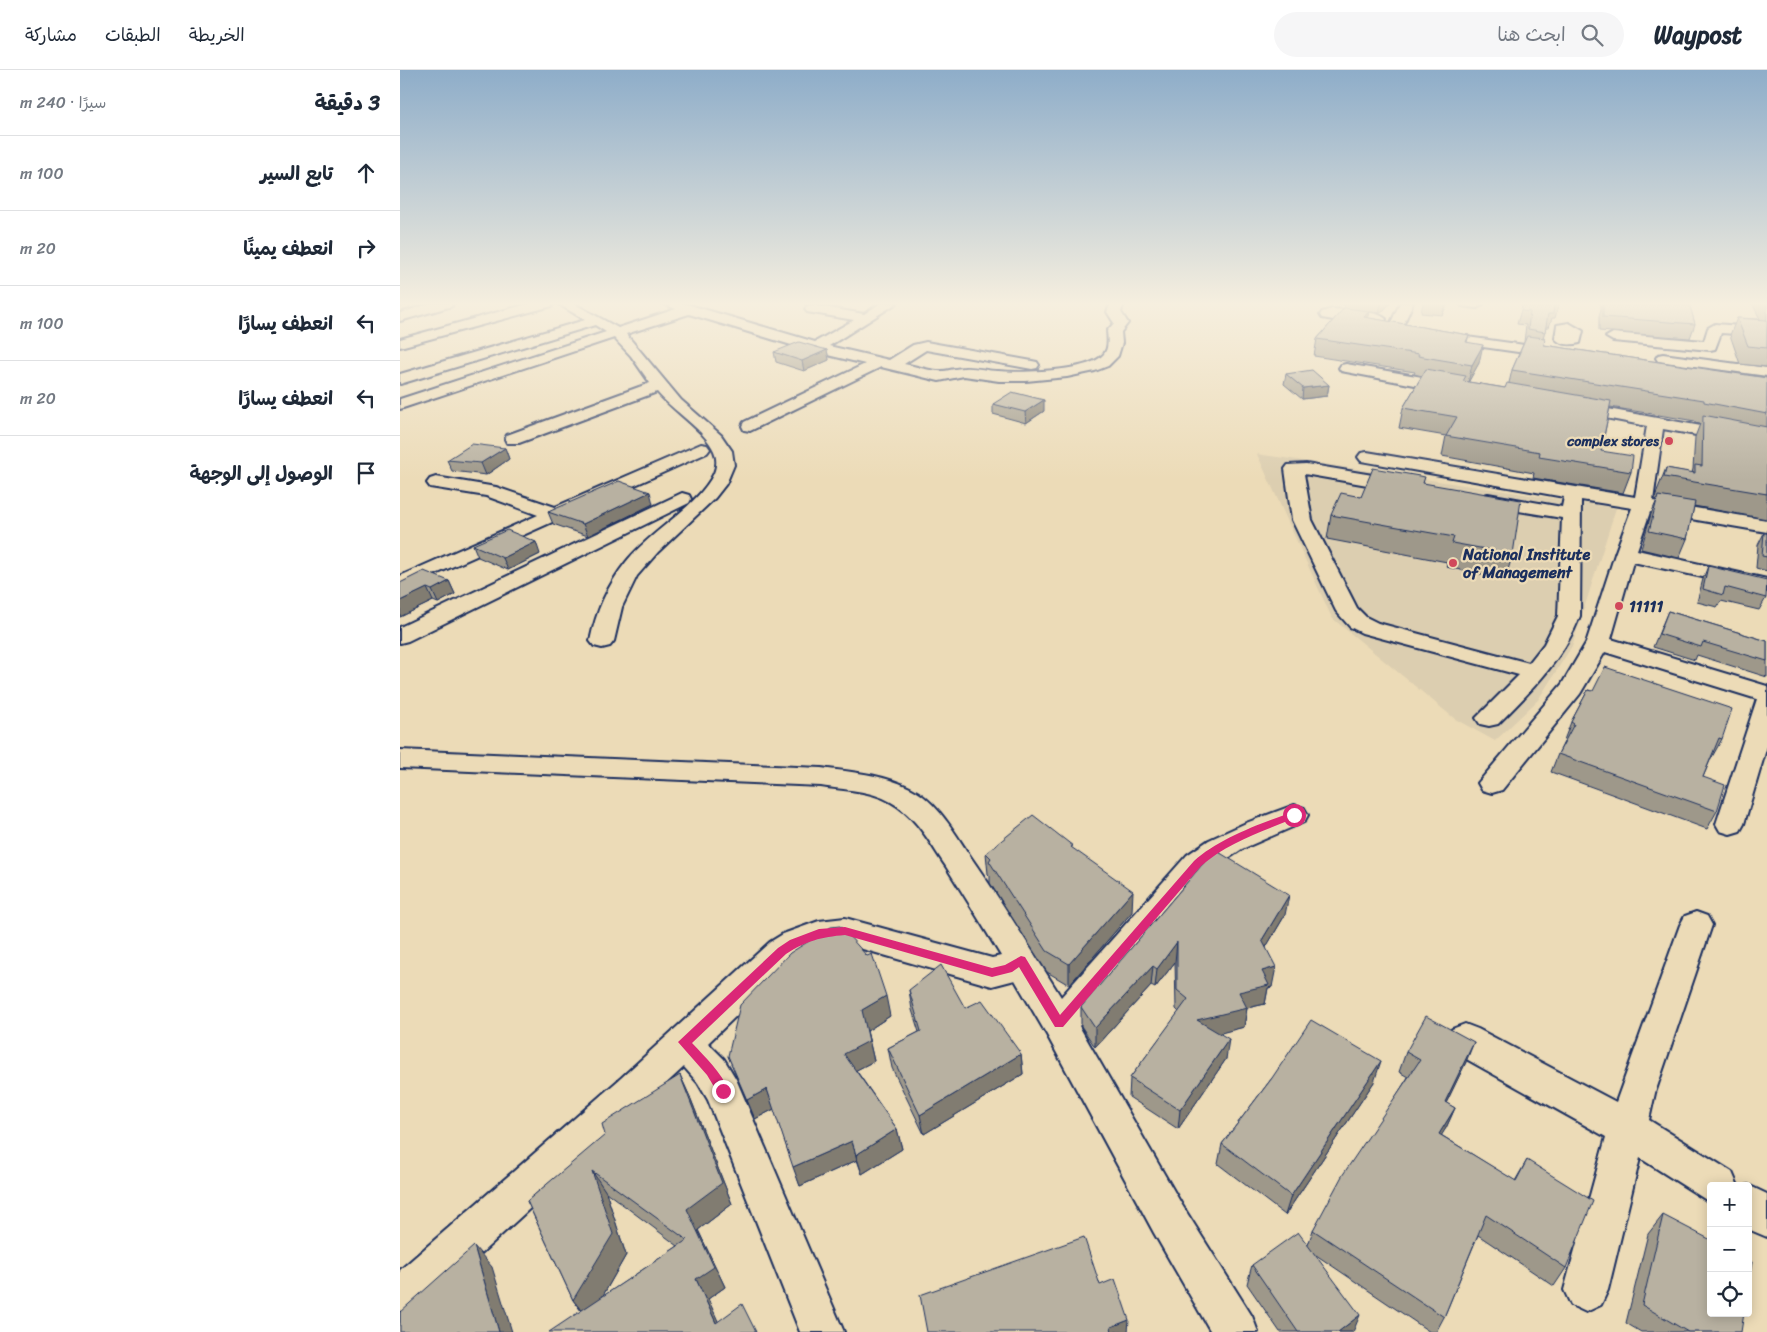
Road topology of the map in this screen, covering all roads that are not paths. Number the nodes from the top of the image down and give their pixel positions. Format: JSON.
{"nodes":[{"id":1,"x":457,"y":362,"type":"edge"},
{"id":2,"x":526,"y":362,"type":"edge"},
{"id":3,"x":641,"y":362,"type":"edge"},
{"id":4,"x":872,"y":362,"type":"edge"},
{"id":5,"x":890,"y":362,"type":"edge"},
{"id":6,"x":1014,"y":362,"type":"edge"},
{"id":7,"x":1104,"y":362,"type":"edge"},
{"id":8,"x":884,"y":365,"type":"junction"},
{"id":9,"x":1037,"y":366,"type":"dead end"},
{"id":10,"x":1346,"y":368,"type":"dead end"},
{"id":11,"x":1767,"y":372,"type":"edge"},
{"id":12,"x":400,"y":379,"type":"edge"},
{"id":13,"x":1767,"y":383,"type":"edge"},
{"id":14,"x":660,"y":386,"type":"junction"},
{"id":15,"x":1472,"y":390,"type":"edge"},
{"id":16,"x":403,"y":400,"type":"edge"},
{"id":17,"x":1559,"y":406,"type":"edge"},
{"id":18,"x":1656,"y":422,"type":"junction"},
{"id":19,"x":750,"y":426,"type":"dead end"},
{"id":20,"x":513,"y":439,"type":"dead end"},
{"id":21,"x":1767,"y":443,"type":"edge"},
{"id":22,"x":701,"y":449,"type":"dead end"},
{"id":23,"x":1367,"y":458,"type":"dead end"},
{"id":24,"x":436,"y":483,"type":"dead end"},
{"id":25,"x":1424,"y":489,"type":"edge"},
{"id":26,"x":1572,"y":491,"type":"junction"},
{"id":27,"x":1473,"y":498,"type":"edge"},
{"id":28,"x":682,"y":499,"type":"dead end"},
{"id":29,"x":1643,"y":504,"type":"junction"},
{"id":30,"x":555,"y":514,"type":"junction"},
{"id":31,"x":1572,"y":514,"type":"junction"},
{"id":32,"x":1767,"y":526,"type":"edge"},
{"id":33,"x":1625,"y":554,"type":"junction"},
{"id":34,"x":400,"y":584,"type":"edge"},
{"id":35,"x":1767,"y":585,"type":"edge"},
{"id":36,"x":400,"y":636,"type":"edge"},
{"id":37,"x":602,"y":642,"type":"dead end"},
{"id":38,"x":1598,"y":644,"type":"junction"},
{"id":39,"x":1536,"y":672,"type":"junction"},
{"id":40,"x":1767,"y":694,"type":"edge"},
{"id":41,"x":1767,"y":703,"type":"edge"},
{"id":42,"x":1489,"y":718,"type":"dead end"},
{"id":43,"x":400,"y":759,"type":"edge"},
{"id":44,"x":1492,"y":783,"type":"dead end"},
{"id":45,"x":1294,"y":815,"type":"dead end"},
{"id":46,"x":1730,"y":824,"type":"dead end"},
{"id":47,"x":1696,"y":925,"type":"dead end"},
{"id":48,"x":1021,"y":961,"type":"junction"},
{"id":49,"x":1059,"y":1024,"type":"junction"},
{"id":50,"x":1465,"y":1040,"type":"edge"},
{"id":51,"x":684,"y":1042,"type":"junction"},
{"id":52,"x":1628,"y":1128,"type":"junction"},
{"id":53,"x":1712,"y":1182,"type":"edge"},
{"id":54,"x":1752,"y":1208,"type":"edge"},
{"id":55,"x":1767,"y":1217,"type":"edge"},
{"id":56,"x":1586,"y":1290,"type":"dead end"},
{"id":57,"x":400,"y":1299,"type":"edge"},
{"id":58,"x":822,"y":1332,"type":"edge"},
{"id":59,"x":1236,"y":1332,"type":"edge"}],
"edges":[{"from":1,"to":12,"type":"street"},
{"from":2,"to":16,"type":"street"},
{"from":3,"to":14,"type":"street"},
{"from":4,"to":8,"type":"street"},
{"from":5,"to":8,"type":"street"},
{"from":6,"to":9,"type":"street"},
{"from":7,"to":8,"type":"street"},
{"from":8,"to":19,"type":"street"},
{"from":10,"to":15,"type":"street"},
{"from":11,"to":13,"type":"street"},
{"from":14,"to":20,"type":"street"},
{"from":14,"to":37,"type":"street"},
{"from":17,"to":18,"type":"street"},
{"from":18,"to":21,"type":"street"},
{"from":18,"to":29,"type":"street"},
{"from":22,"to":30,"type":"street"},
{"from":23,"to":26,"type":"street"},
{"from":24,"to":30,"type":"street"},
{"from":25,"to":39,"type":"street"},
{"from":26,"to":29,"type":"street"},
{"from":26,"to":31,"type":"street"},
{"from":27,"to":31,"type":"street"},
{"from":28,"to":36,"type":"street"},
{"from":29,"to":32,"type":"street"},
{"from":29,"to":33,"type":"street"},
{"from":30,"to":34,"type":"street"},
{"from":31,"to":39,"type":"street"},
{"from":33,"to":35,"type":"street"},
{"from":33,"to":38,"type":"street"},
{"from":38,"to":40,"type":"street"},
{"from":38,"to":44,"type":"street"},
{"from":39,"to":42,"type":"street"},
{"from":41,"to":46,"type":"street"},
{"from":43,"to":48,"type":"street"},
{"from":45,"to":49,"type":"street"},
{"from":47,"to":52,"type":"street"},
{"from":48,"to":49,"type":"street"},
{"from":48,"to":51,"type":"street"},
{"from":49,"to":59,"type":"street"},
{"from":50,"to":52,"type":"street"},
{"from":51,"to":57,"type":"street"},
{"from":51,"to":58,"type":"street"},
{"from":52,"to":53,"type":"street"},
{"from":52,"to":56,"type":"street"},
{"from":54,"to":55,"type":"street"}]}
